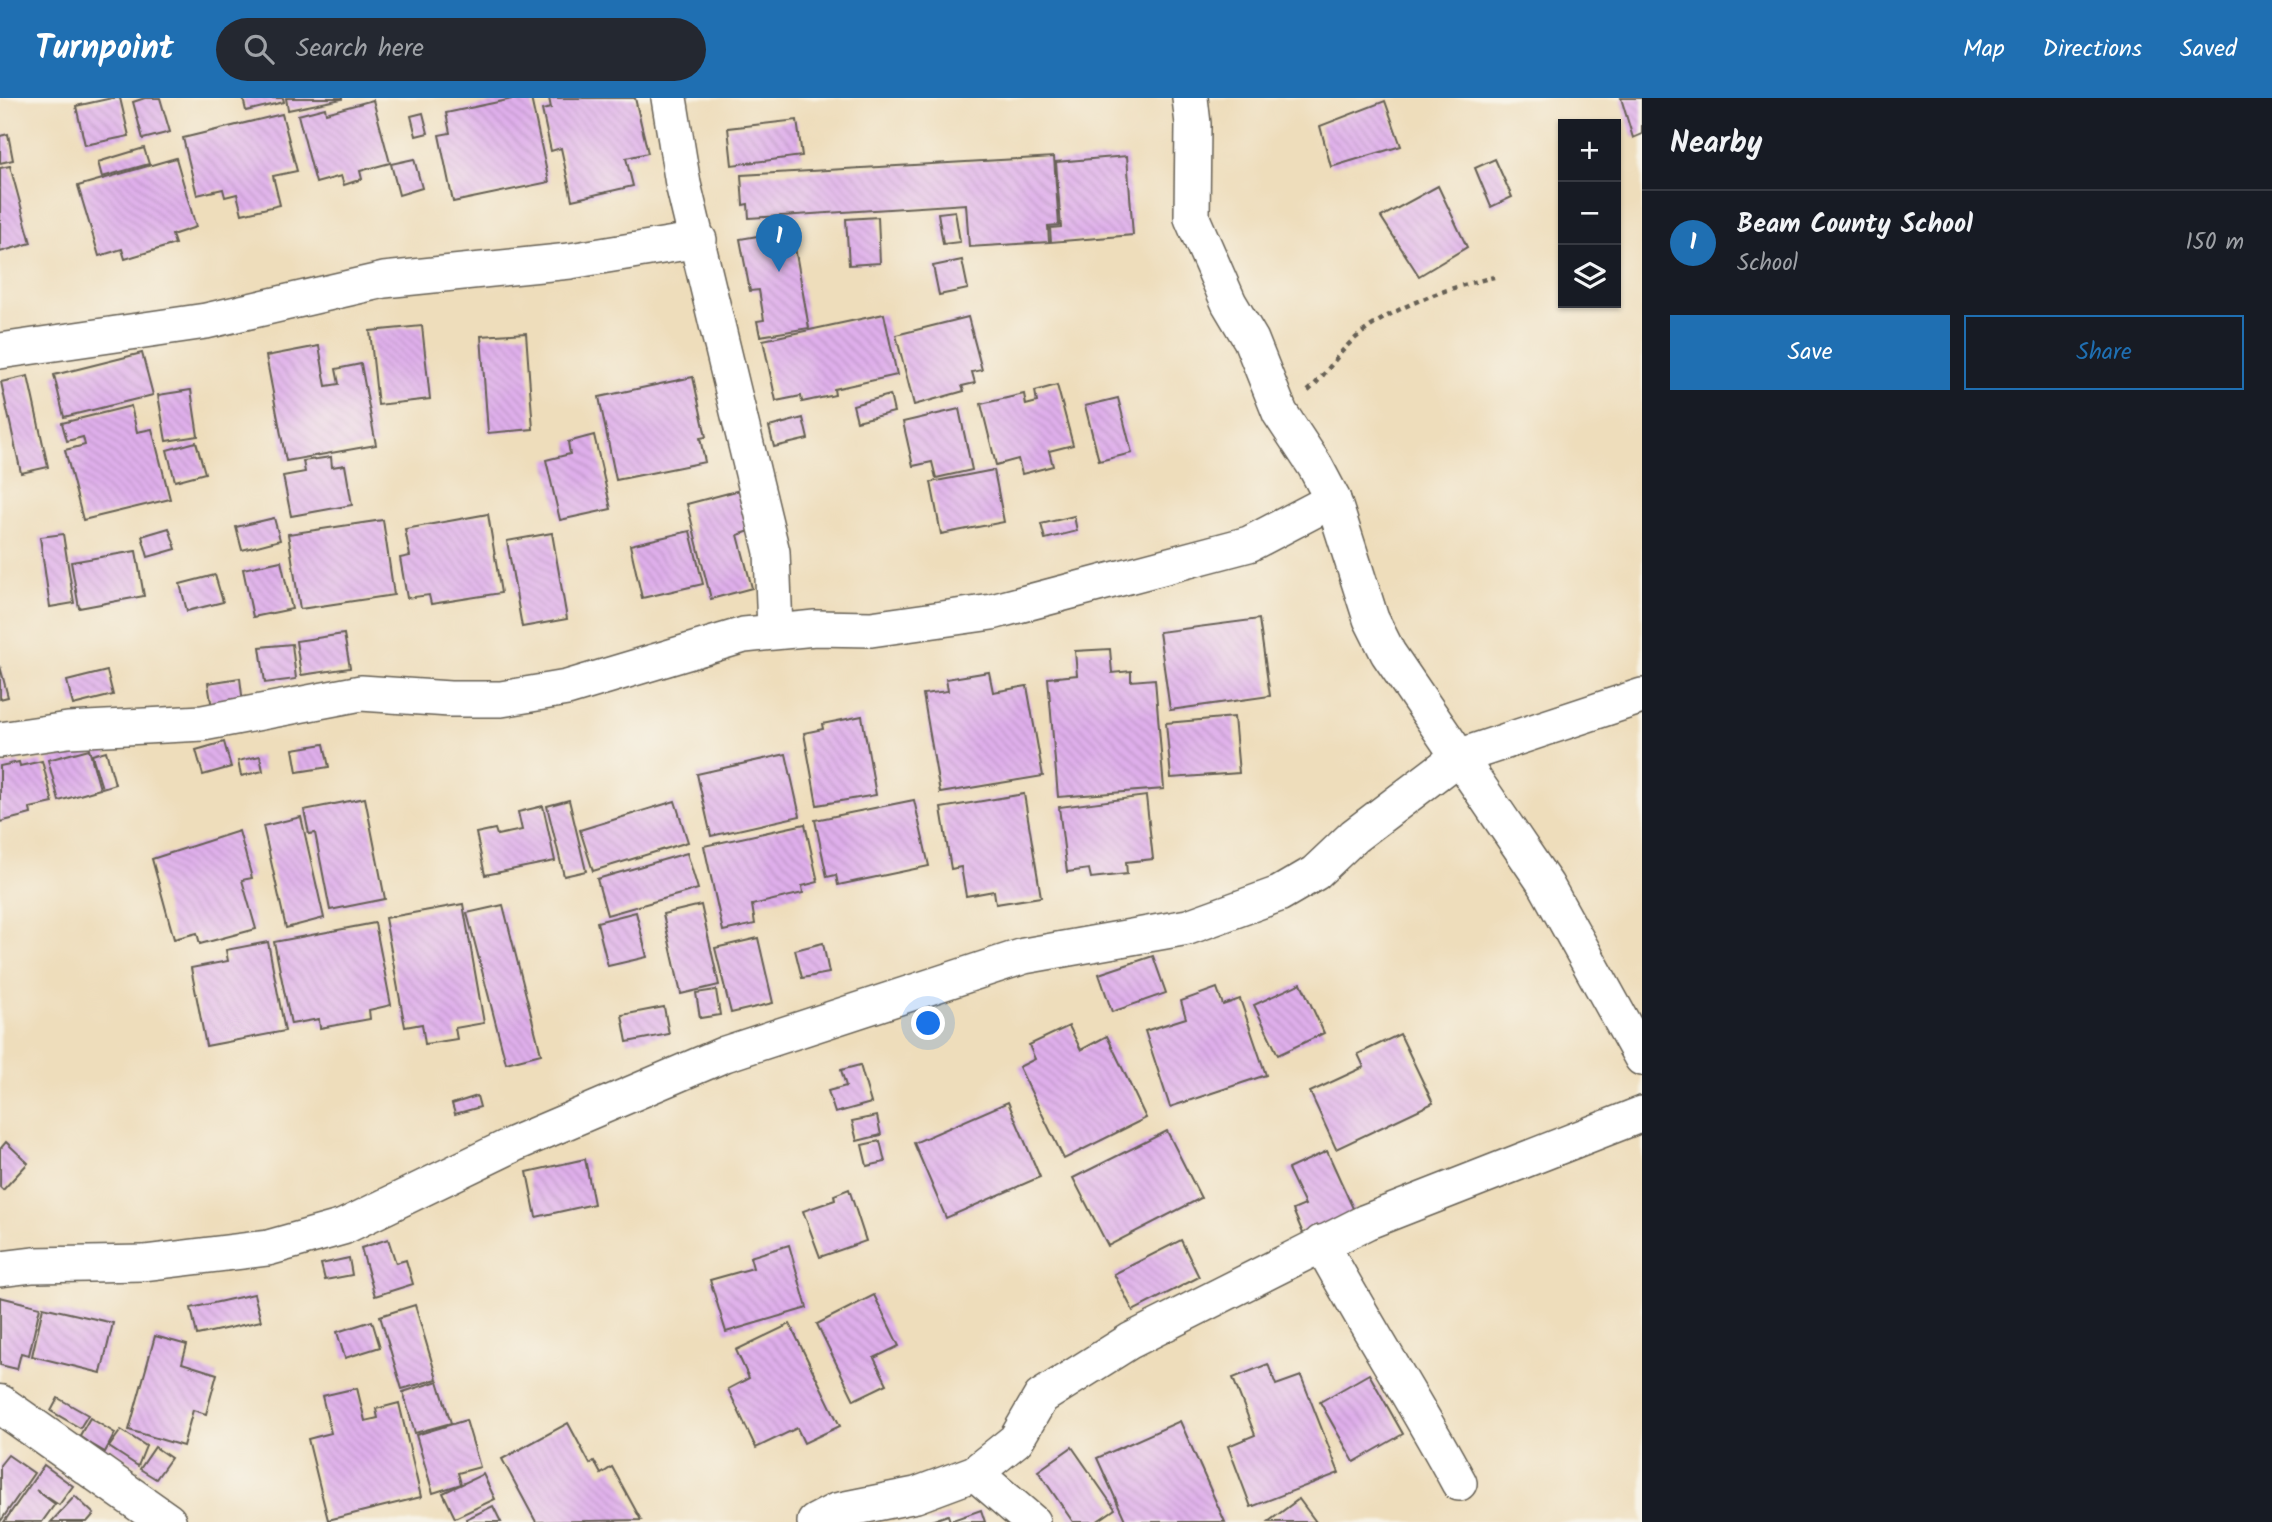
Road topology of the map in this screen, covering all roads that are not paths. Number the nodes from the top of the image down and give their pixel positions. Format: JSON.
{"nodes":[{"id":1,"x":669,"y":98,"type":"edge"},
{"id":2,"x":1190,"y":98,"type":"edge"},
{"id":3,"x":699,"y":240,"type":"junction"},
{"id":4,"x":0,"y":351,"type":"edge"},
{"id":5,"x":1333,"y":500,"type":"junction"},
{"id":6,"x":775,"y":630,"type":"junction"},
{"id":7,"x":1642,"y":696,"type":"edge"},
{"id":8,"x":0,"y":740,"type":"edge"},
{"id":9,"x":1458,"y":757,"type":"junction"},
{"id":10,"x":1642,"y":1058,"type":"edge"},
{"id":11,"x":1642,"y":1114,"type":"edge"},
{"id":12,"x":1321,"y":1244,"type":"junction"},
{"id":13,"x":0,"y":1269,"type":"edge"},
{"id":14,"x":0,"y":1404,"type":"edge"},
{"id":15,"x":975,"y":1473,"type":"junction"},
{"id":16,"x":1459,"y":1483,"type":"dead end"},
{"id":17,"x":167,"y":1522,"type":"edge"},
{"id":18,"x":815,"y":1522,"type":"edge"},
{"id":19,"x":1032,"y":1522,"type":"edge"}],
"edges":[{"from":1,"to":3,"type":"street"},
{"from":2,"to":5,"type":"street"},
{"from":3,"to":4,"type":"street"},
{"from":3,"to":6,"type":"street"},
{"from":5,"to":6,"type":"street"},
{"from":5,"to":9,"type":"street"},
{"from":6,"to":8,"type":"street"},
{"from":7,"to":9,"type":"street"},
{"from":9,"to":10,"type":"street"},
{"from":9,"to":13,"type":"street"},
{"from":11,"to":12,"type":"street"},
{"from":12,"to":15,"type":"street"},
{"from":12,"to":16,"type":"street"},
{"from":14,"to":17,"type":"street"},
{"from":15,"to":18,"type":"street"},
{"from":15,"to":19,"type":"street"}]}
